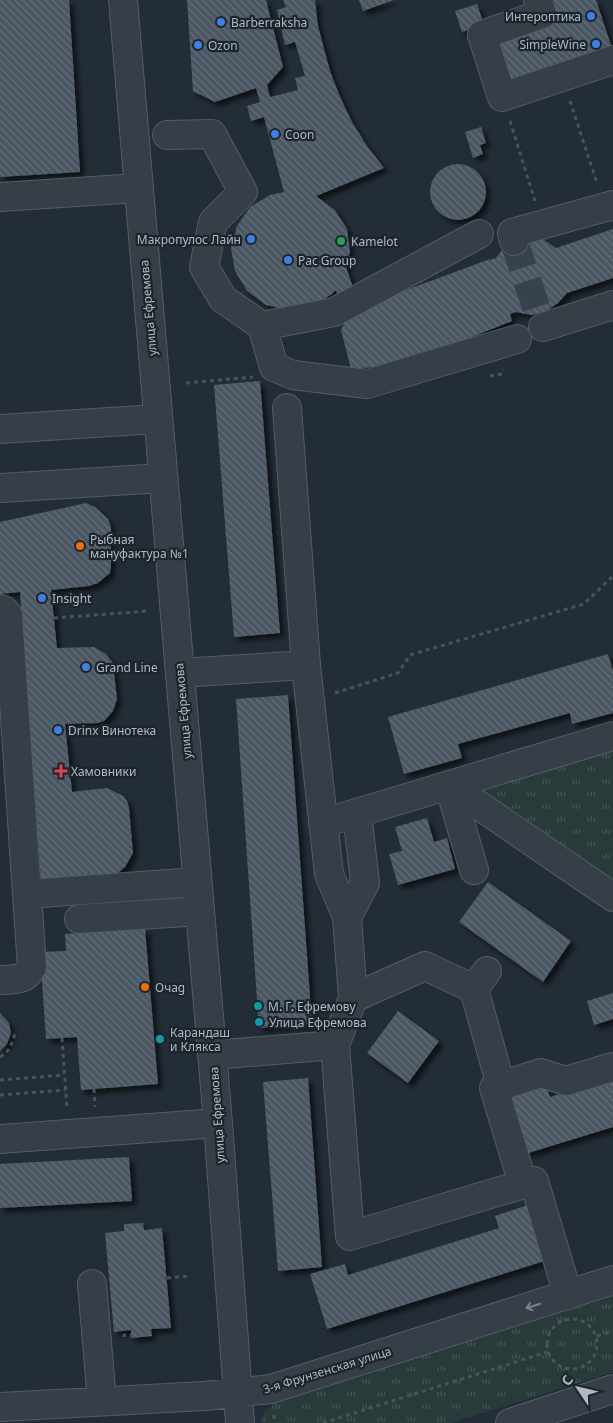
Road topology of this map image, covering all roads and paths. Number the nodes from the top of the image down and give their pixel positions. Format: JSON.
{"nodes":[{"id":1,"x":123,"y":0,"type":"edge"},
{"id":2,"x":538,"y":0,"type":"edge"},
{"id":3,"x":613,"y":60,"type":"edge"},
{"id":4,"x":562,"y":77,"type":"junction"},
{"id":5,"x":502,"y":97,"type":"junction"},
{"id":6,"x":167,"y":135,"type":"dead end"},
{"id":7,"x":138,"y":188,"type":"junction"},
{"id":8,"x":0,"y":198,"type":"edge"},
{"id":9,"x":609,"y":206,"type":"edge"},
{"id":10,"x":543,"y":225,"type":"junction"},
{"id":11,"x":479,"y":234,"type":"dead end"},
{"id":12,"x":514,"y":241,"type":"dead end"},
{"id":13,"x":613,"y":305,"type":"edge"},
{"id":14,"x":262,"y":326,"type":"junction"},
{"id":15,"x":543,"y":328,"type":"dead end"},
{"id":16,"x":517,"y":339,"type":"dead end"},
{"id":17,"x":287,"y":408,"type":"dead end"},
{"id":18,"x":158,"y":419,"type":"junction"},
{"id":19,"x":0,"y":430,"type":"edge"},
{"id":20,"x":162,"y":478,"type":"junction"},
{"id":21,"x":0,"y":488,"type":"edge"},
{"id":22,"x":613,"y":576,"type":"edge"},
{"id":23,"x":0,"y":609,"type":"edge"},
{"id":24,"x":175,"y":609,"type":"junction"},
{"id":25,"x":54,"y":618,"type":"dead end"},
{"id":26,"x":306,"y":665,"type":"junction"},
{"id":27,"x":180,"y":673,"type":"junction"},
{"id":28,"x":310,"y":700,"type":"junction"},
{"id":29,"x":613,"y":736,"type":"edge"},
{"id":30,"x":449,"y":785,"type":"junction"},
{"id":31,"x":356,"y":813,"type":"junction"},
{"id":32,"x":323,"y":823,"type":"junction"},
{"id":33,"x":474,"y":870,"type":"dead end"},
{"id":34,"x":197,"y":882,"type":"junction"},
{"id":35,"x":27,"y":894,"type":"junction"},
{"id":36,"x":613,"y":897,"type":"edge"},
{"id":37,"x":200,"y":911,"type":"junction"},
{"id":38,"x":347,"y":917,"type":"junction"},
{"id":39,"x":79,"y":920,"type":"dead end"},
{"id":40,"x":0,"y":980,"type":"edge"},
{"id":41,"x":353,"y":998,"type":"junction"},
{"id":42,"x":14,"y":1033,"type":"dead end"},
{"id":43,"x":62,"y":1038,"type":"dead end"},
{"id":44,"x":335,"y":1045,"type":"junction"},
{"id":45,"x":212,"y":1055,"type":"junction"},
{"id":46,"x":0,"y":1057,"type":"edge"},
{"id":47,"x":613,"y":1067,"type":"edge"},
{"id":48,"x":64,"y":1075,"type":"junction"},
{"id":49,"x":0,"y":1080,"type":"edge"},
{"id":50,"x":501,"y":1086,"type":"junction"},
{"id":51,"x":94,"y":1089,"type":"dead end"},
{"id":52,"x":65,"y":1090,"type":"junction"},
{"id":53,"x":0,"y":1095,"type":"edge"},
{"id":54,"x":96,"y":1108,"type":"dead end"},
{"id":55,"x":67,"y":1110,"type":"dead end"},
{"id":56,"x":218,"y":1123,"type":"junction"},
{"id":57,"x":0,"y":1138,"type":"edge"},
{"id":58,"x":523,"y":1184,"type":"junction"},
{"id":59,"x":189,"y":1276,"type":"dead end"},
{"id":60,"x":167,"y":1278,"type":"dead end"},
{"id":61,"x":613,"y":1280,"type":"edge"},
{"id":62,"x":92,"y":1284,"type":"dead end"},
{"id":63,"x":568,"y":1294,"type":"junction"},
{"id":64,"x":613,"y":1331,"type":"edge"},
{"id":65,"x":131,"y":1334,"type":"dead end"},
{"id":66,"x":597,"y":1336,"type":"junction"},
{"id":67,"x":124,"y":1345,"type":"dead end"},
{"id":68,"x":547,"y":1352,"type":"junction"},
{"id":69,"x":613,"y":1389,"type":"edge"},
{"id":70,"x":237,"y":1393,"type":"junction"},
{"id":71,"x":102,"y":1401,"type":"junction"},
{"id":72,"x":0,"y":1407,"type":"edge"},
{"id":73,"x":240,"y":1423,"type":"edge"},
{"id":74,"x":323,"y":1423,"type":"edge"},
{"id":75,"x":510,"y":1423,"type":"edge"}],
"edges":[{"from":1,"to":7,"type":"street","name":"улица Ефремова"},
{"from":2,"to":5,"type":"street"},
{"from":3,"to":4,"type":"street"},
{"from":4,"to":5,"type":"street"},
{"from":4,"to":9,"type":"path"},
{"from":5,"to":10,"type":"path"},
{"from":6,"to":14,"type":"street"},
{"from":7,"to":8,"type":"street"},
{"from":7,"to":18,"type":"street","name":"улица Ефремова"},
{"from":9,"to":10,"type":"street"},
{"from":10,"to":12,"type":"street"},
{"from":11,"to":14,"type":"street"},
{"from":13,"to":15,"type":"street"},
{"from":14,"to":16,"type":"street"},
{"from":17,"to":26,"type":"street"},
{"from":18,"to":19,"type":"street"},
{"from":18,"to":20,"type":"street","name":"улица Ефремова"},
{"from":20,"to":21,"type":"street"},
{"from":20,"to":24,"type":"street","name":"улица Ефремова"},
{"from":22,"to":28,"type":"path"},
{"from":23,"to":35,"type":"street"},
{"from":24,"to":25,"type":"path"},
{"from":24,"to":27,"type":"street","name":"улица Ефремова"},
{"from":26,"to":27,"type":"street"},
{"from":26,"to":28,"type":"street"},
{"from":27,"to":34,"type":"street","name":"улица Ефремова"},
{"from":28,"to":32,"type":"street"},
{"from":29,"to":30,"type":"street"},
{"from":30,"to":31,"type":"street"},
{"from":30,"to":33,"type":"street"},
{"from":30,"to":36,"type":"street"},
{"from":31,"to":32,"type":"street"},
{"from":31,"to":38,"type":"street"},
{"from":32,"to":38,"type":"street"},
{"from":34,"to":35,"type":"street"},
{"from":34,"to":37,"type":"street","name":"улица Ефремова"},
{"from":35,"to":40,"type":"street"},
{"from":37,"to":39,"type":"street"},
{"from":37,"to":45,"type":"street","name":"улица Ефремова"},
{"from":38,"to":41,"type":"street"},
{"from":41,"to":44,"type":"street"},
{"from":41,"to":50,"type":"street"},
{"from":42,"to":46,"type":"path"},
{"from":43,"to":48,"type":"path"},
{"from":44,"to":45,"type":"street"},
{"from":44,"to":58,"type":"street"},
{"from":45,"to":56,"type":"street","name":"улица Ефремова"},
{"from":47,"to":50,"type":"street"},
{"from":48,"to":49,"type":"path"},
{"from":48,"to":52,"type":"path"},
{"from":50,"to":58,"type":"street"},
{"from":51,"to":54,"type":"path"},
{"from":52,"to":53,"type":"path"},
{"from":52,"to":55,"type":"path"},
{"from":56,"to":57,"type":"street"},
{"from":56,"to":70,"type":"street","name":"улица Ефремова"},
{"from":58,"to":63,"type":"street"},
{"from":59,"to":60,"type":"path"},
{"from":61,"to":63,"type":"street","name":"3-я Фрунзенская улица"},
{"from":62,"to":71,"type":"street"},
{"from":63,"to":70,"type":"street","name":"3-я Фрунзенская улица","one_way":true},
{"from":64,"to":66,"type":"path"},
{"from":65,"to":67,"type":"path"},
{"from":66,"to":68,"type":"path"},
{"from":66,"to":68,"type":"path"},
{"from":68,"to":74,"type":"path"},
{"from":69,"to":75,"type":"street"},
{"from":70,"to":71,"type":"street","name":"3-я Фрунзенская улица"},
{"from":70,"to":73,"type":"street","name":"улица Ефремова"},
{"from":71,"to":72,"type":"street","name":"3-я Фрунзенская улица"}]}
